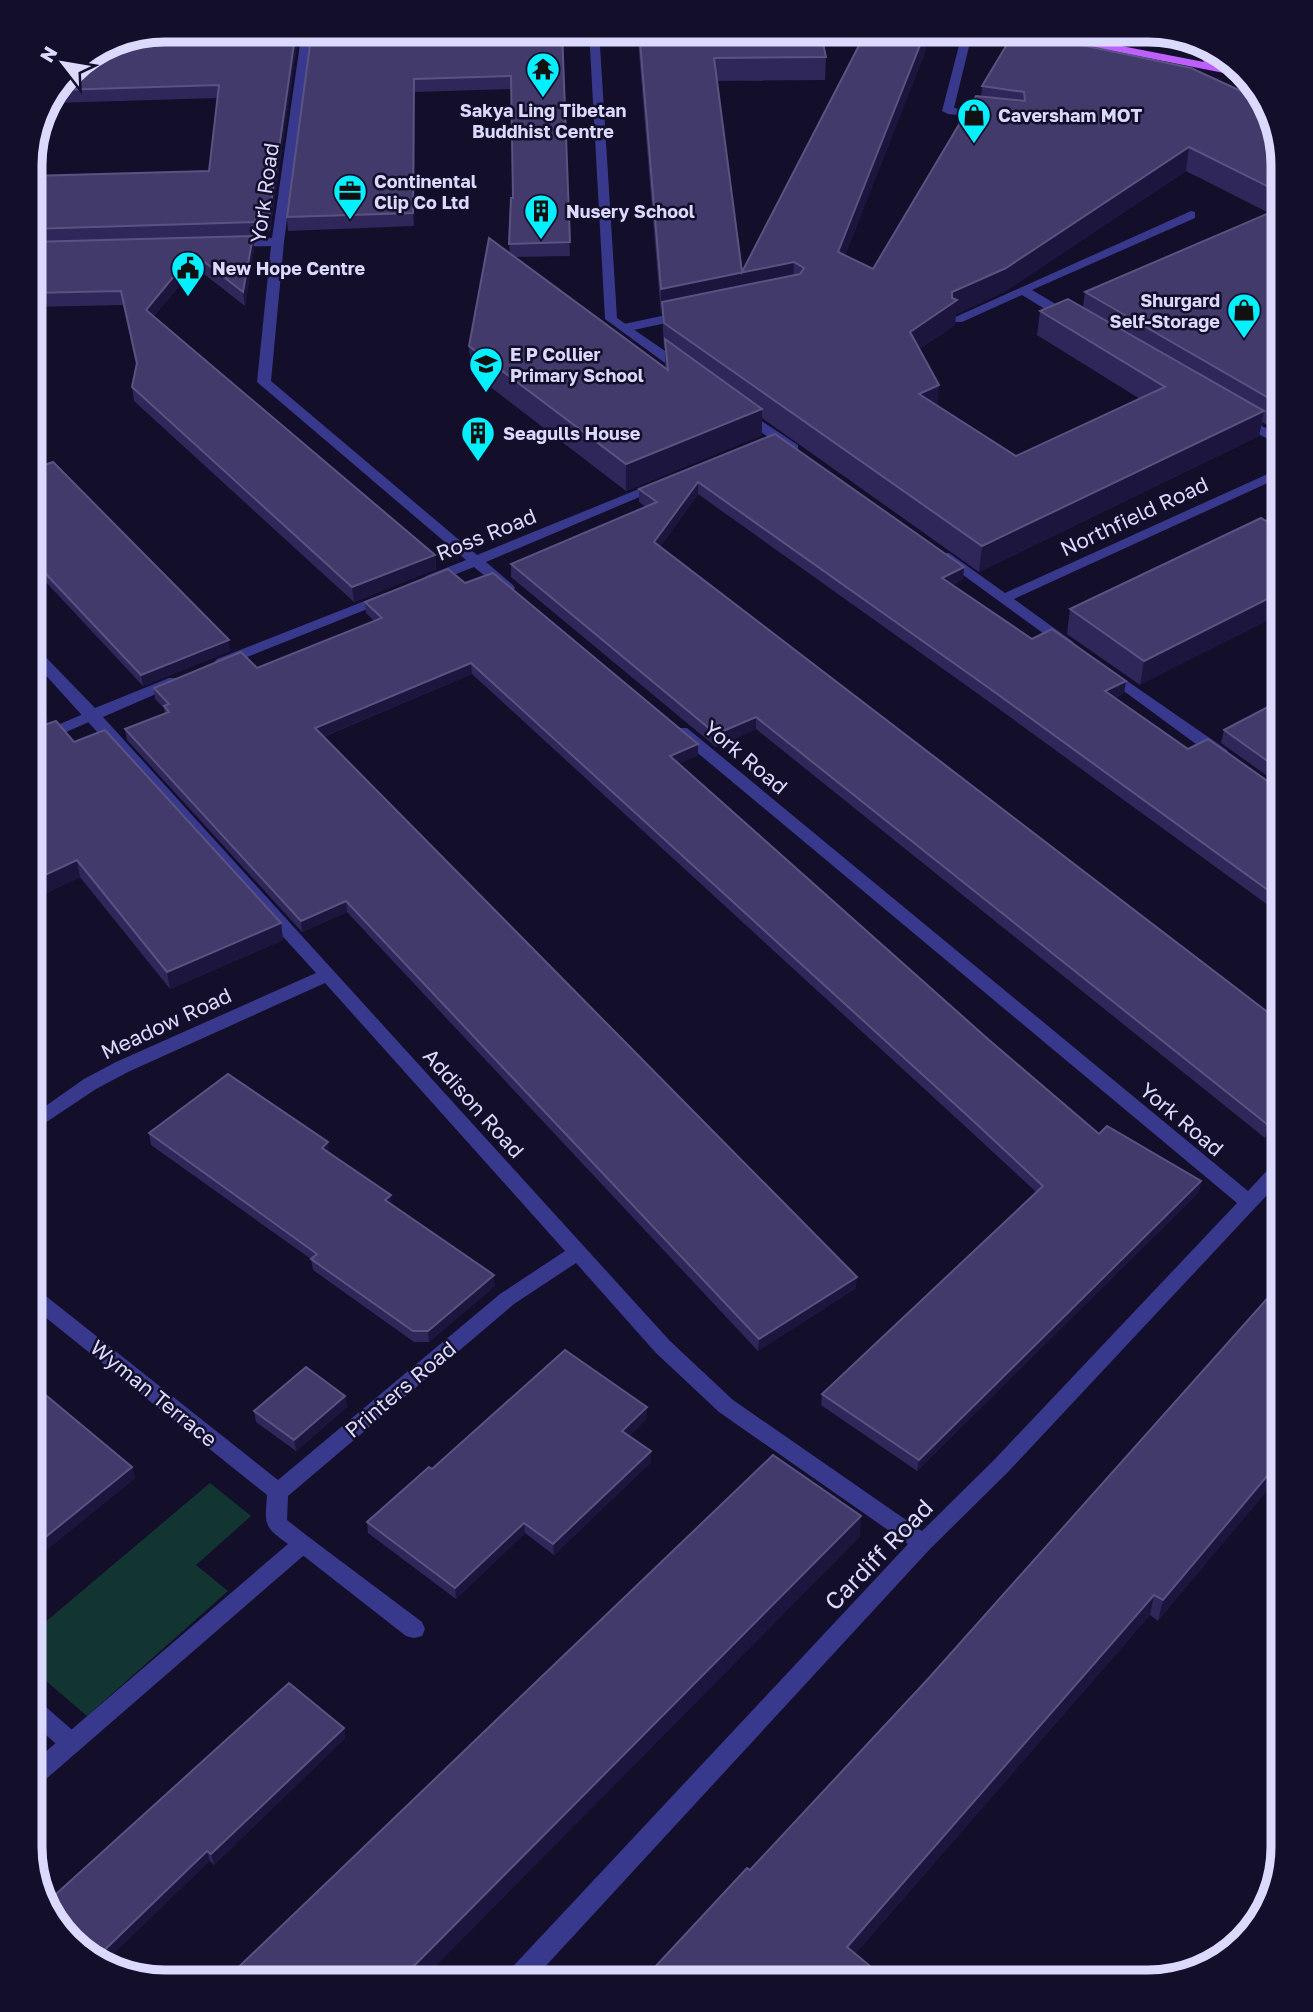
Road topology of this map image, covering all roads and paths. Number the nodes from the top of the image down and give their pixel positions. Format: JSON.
{"nodes":[{"id":1,"x":305,"y":42,"type":"edge"},
{"id":2,"x":595,"y":42,"type":"edge"},
{"id":3,"x":965,"y":42,"type":"edge"},
{"id":4,"x":1085,"y":42,"type":"edge"},
{"id":5,"x":1207,"y":57,"type":"edge"},
{"id":6,"x":1223,"y":67,"type":"edge"},
{"id":7,"x":1225,"y":69,"type":"edge"},
{"id":8,"x":1003,"y":119,"type":"edge"},
{"id":9,"x":1191,"y":215,"type":"dead end"},
{"id":10,"x":278,"y":242,"type":"junction"},
{"id":11,"x":209,"y":244,"type":"edge"},
{"id":12,"x":1023,"y":290,"type":"junction"},
{"id":13,"x":702,"y":312,"type":"edge"},
{"id":14,"x":957,"y":319,"type":"edge"},
{"id":15,"x":1079,"y":324,"type":"edge"},
{"id":16,"x":624,"y":328,"type":"junction"},
{"id":17,"x":700,"y":382,"type":"edge"},
{"id":18,"x":733,"y":406,"type":"edge"},
{"id":19,"x":1227,"y":411,"type":"edge"},
{"id":20,"x":1271,"y":436,"type":"edge"},
{"id":21,"x":800,"y":453,"type":"edge"},
{"id":22,"x":1271,"y":476,"type":"edge"},
{"id":23,"x":674,"y":479,"type":"edge"},
{"id":24,"x":936,"y":550,"type":"edge"},
{"id":25,"x":477,"y":561,"type":"junction"},
{"id":26,"x":519,"y":597,"type":"edge"},
{"id":27,"x":1003,"y":599,"type":"junction"},
{"id":28,"x":42,"y":662,"type":"edge"},
{"id":29,"x":210,"y":666,"type":"edge"},
{"id":30,"x":186,"y":676,"type":"edge"},
{"id":31,"x":93,"y":715,"type":"junction"},
{"id":32,"x":670,"y":722,"type":"edge"},
{"id":33,"x":42,"y":737,"type":"edge"},
{"id":34,"x":1238,"y":766,"type":"edge"},
{"id":35,"x":328,"y":975,"type":"junction"},
{"id":36,"x":42,"y":1118,"type":"edge"},
{"id":37,"x":1271,"y":1179,"type":"edge"},
{"id":38,"x":1249,"y":1202,"type":"junction"},
{"id":39,"x":578,"y":1252,"type":"junction"},
{"id":40,"x":42,"y":1303,"type":"edge"},
{"id":41,"x":278,"y":1492,"type":"junction"},
{"id":42,"x":923,"y":1543,"type":"junction"},
{"id":43,"x":303,"y":1544,"type":"junction"},
{"id":44,"x":414,"y":1629,"type":"dead end"},
{"id":45,"x":42,"y":1718,"type":"edge"},
{"id":46,"x":71,"y":1743,"type":"junction"},
{"id":47,"x":42,"y":1768,"type":"edge"},
{"id":48,"x":526,"y":1970,"type":"edge"}],
"edges":[{"from":1,"to":10,"type":"street","name":"York Road"},
{"from":2,"to":16,"type":"street"},
{"from":3,"to":8,"type":"street"},
{"from":4,"to":7,"type":"main road"},
{"from":5,"to":6,"type":"main road"},
{"from":9,"to":12,"type":"street"},
{"from":10,"to":11,"type":"street"},
{"from":10,"to":25,"type":"street","name":"York Road"},
{"from":12,"to":14,"type":"street"},
{"from":12,"to":15,"type":"street"},
{"from":13,"to":16,"type":"street"},
{"from":16,"to":17,"type":"street"},
{"from":18,"to":21,"type":"street"},
{"from":19,"to":20,"type":"street"},
{"from":22,"to":27,"type":"street","name":"Northfield Road"},
{"from":23,"to":25,"type":"street","name":"Ross Road"},
{"from":24,"to":27,"type":"street"},
{"from":25,"to":26,"type":"street","name":"York Road"},
{"from":25,"to":29,"type":"street","name":"Ross Road"},
{"from":27,"to":34,"type":"street"},
{"from":28,"to":31,"type":"street","name":"Addison Road"},
{"from":30,"to":31,"type":"street"},
{"from":31,"to":33,"type":"street"},
{"from":31,"to":35,"type":"street","name":"Addison Road"},
{"from":32,"to":38,"type":"street","name":"York Road"},
{"from":35,"to":36,"type":"street","name":"Meadow Road"},
{"from":35,"to":39,"type":"street","name":"Addison Road"},
{"from":37,"to":38,"type":"street","name":"Cardiff Road"},
{"from":38,"to":42,"type":"street","name":"Cardiff Road"},
{"from":39,"to":41,"type":"street","name":"Printers Road"},
{"from":39,"to":42,"type":"street","name":"Addison Road"},
{"from":40,"to":41,"type":"street","name":"Wyman Terrace"},
{"from":41,"to":43,"type":"street"},
{"from":42,"to":48,"type":"street","name":"Cardiff Road"},
{"from":43,"to":44,"type":"street"},
{"from":43,"to":46,"type":"street"},
{"from":45,"to":46,"type":"street"},
{"from":46,"to":47,"type":"street"}]}
